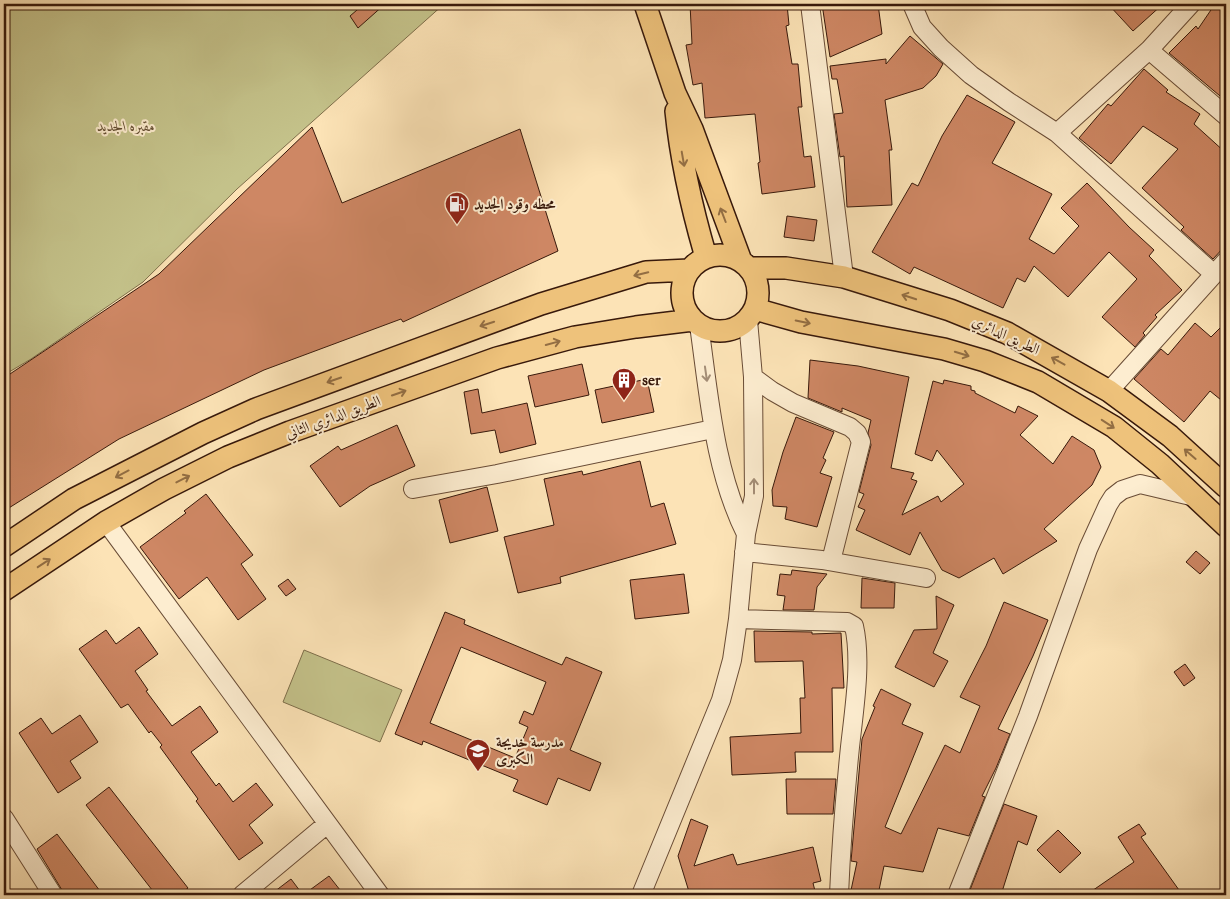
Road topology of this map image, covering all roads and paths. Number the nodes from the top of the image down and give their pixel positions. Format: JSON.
{"nodes":[{"id":1,"x":645,"y":4,"type":"edge"},
{"id":2,"x":810,"y":4,"type":"edge"},
{"id":3,"x":912,"y":4,"type":"edge"},
{"id":4,"x":1191,"y":4,"type":"edge"},
{"id":5,"x":1149,"y":50,"type":"junction"},
{"id":6,"x":674,"y":93,"type":"junction"},
{"id":7,"x":1226,"y":116,"type":"edge"},
{"id":8,"x":1057,"y":132,"type":"junction"},
{"id":9,"x":1226,"y":260,"type":"edge"},
{"id":10,"x":698,"y":263,"type":"junction"},
{"id":11,"x":745,"y":264,"type":"junction"},
{"id":12,"x":1214,"y":274,"type":"junction"},
{"id":13,"x":844,"y":277,"type":"junction"},
{"id":14,"x":752,"y":315,"type":"junction"},
{"id":15,"x":696,"y":323,"type":"junction"},
{"id":16,"x":753,"y":377,"type":"junction"},
{"id":17,"x":1110,"y":390,"type":"junction"},
{"id":18,"x":714,"y":429,"type":"junction"},
{"id":19,"x":1226,"y":486,"type":"edge"},
{"id":20,"x":413,"y":489,"type":"dead end"},
{"id":21,"x":1195,"y":497,"type":"junction"},
{"id":22,"x":106,"y":522,"type":"junction"},
{"id":23,"x":1226,"y":526,"type":"edge"},
{"id":24,"x":746,"y":534,"type":"junction"},
{"id":25,"x":4,"y":546,"type":"edge"},
{"id":26,"x":744,"y":552,"type":"junction"},
{"id":27,"x":830,"y":561,"type":"junction"},
{"id":28,"x":926,"y":578,"type":"dead end"},
{"id":29,"x":4,"y":590,"type":"edge"},
{"id":30,"x":738,"y":619,"type":"junction"},
{"id":31,"x":4,"y":818,"type":"edge"},
{"id":32,"x":327,"y":824,"type":"junction"},
{"id":33,"x":53,"y":895,"type":"edge"},
{"id":34,"x":242,"y":895,"type":"edge"},
{"id":35,"x":380,"y":895,"type":"edge"},
{"id":36,"x":642,"y":895,"type":"edge"},
{"id":37,"x":839,"y":895,"type":"edge"},
{"id":38,"x":957,"y":895,"type":"edge"}],
"edges":[{"from":1,"to":6,"type":"main road"},
{"from":2,"to":13,"type":"street"},
{"from":3,"to":8,"type":"street"},
{"from":4,"to":5,"type":"street"},
{"from":5,"to":7,"type":"street"},
{"from":5,"to":8,"type":"street"},
{"from":6,"to":10,"type":"main road","one_way":true},
{"from":11,"to":6,"type":"main road","one_way":true},
{"from":8,"to":12,"type":"street"},
{"from":9,"to":12,"type":"street"},
{"from":10,"to":11,"type":"main road"},
{"from":10,"to":15,"type":"main road"},
{"from":10,"to":25,"type":"main road","one_way":true},
{"from":11,"to":13,"type":"main road","name":"الطريق الدائري"},
{"from":11,"to":14,"type":"main road"},
{"from":12,"to":17,"type":"street"},
{"from":17,"to":13,"type":"main road","name":"الطريق الدائري","one_way":true},
{"from":14,"to":15,"type":"main road"},
{"from":14,"to":16,"type":"street"},
{"from":14,"to":21,"type":"main road","name":"الطريق الدائري","one_way":true},
{"from":15,"to":18,"type":"street","one_way":true},
{"from":22,"to":15,"type":"main road","name":"الطريق الدائري الثاني","one_way":true},
{"from":24,"to":16,"type":"street","one_way":true},
{"from":16,"to":27,"type":"street"},
{"from":19,"to":17,"type":"main road","name":"الطريق الدائري","one_way":true},
{"from":18,"to":20,"type":"street"},
{"from":18,"to":24,"type":"street"},
{"from":21,"to":23,"type":"main road","name":"الطريق الدائري"},
{"from":21,"to":38,"type":"street"},
{"from":29,"to":22,"type":"main road","name":"الطريق الدائري الثاني","one_way":true},
{"from":22,"to":32,"type":"street"},
{"from":24,"to":26,"type":"street"},
{"from":26,"to":27,"type":"street"},
{"from":26,"to":30,"type":"street"},
{"from":27,"to":28,"type":"street"},
{"from":30,"to":36,"type":"street"},
{"from":30,"to":37,"type":"street"},
{"from":31,"to":33,"type":"street"},
{"from":32,"to":34,"type":"street"},
{"from":32,"to":35,"type":"street"}]}
